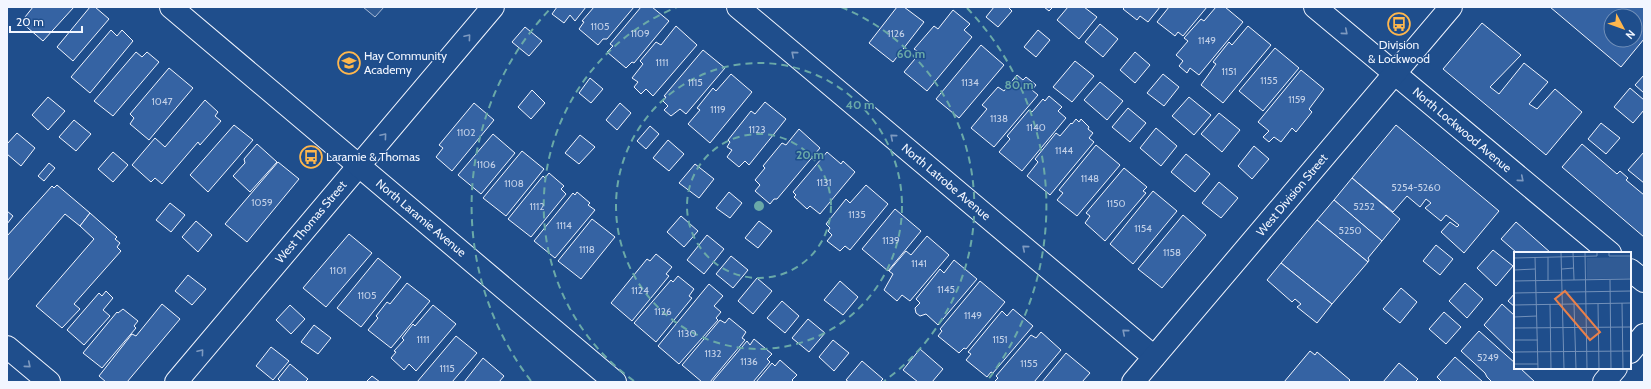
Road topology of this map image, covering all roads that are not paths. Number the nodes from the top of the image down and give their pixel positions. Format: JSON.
{"nodes":[{"id":1,"x":171,"y":7,"type":"edge"},
{"id":2,"x":493,"y":7,"type":"edge"},
{"id":3,"x":738,"y":7,"type":"edge"},
{"id":4,"x":1315,"y":7,"type":"edge"},
{"id":5,"x":1451,"y":7,"type":"edge"},
{"id":6,"x":1395,"y":74,"type":"junction"},
{"id":7,"x":359,"y":166,"type":"junction"},
{"id":8,"x":1609,"y":252,"type":"edge"},
{"id":9,"x":1631,"y":271,"type":"edge"},
{"id":10,"x":1644,"y":281,"type":"edge"},
{"id":11,"x":1644,"y":335,"type":"edge"},
{"id":12,"x":7,"y":347,"type":"edge"},
{"id":13,"x":1631,"y":351,"type":"edge"},
{"id":14,"x":1154,"y":357,"type":"junction"},
{"id":15,"x":1615,"y":369,"type":"edge"},
{"id":16,"x":49,"y":382,"type":"edge"},
{"id":17,"x":176,"y":382,"type":"edge"},
{"id":18,"x":615,"y":382,"type":"edge"},
{"id":19,"x":1133,"y":382,"type":"edge"},
{"id":20,"x":1604,"y":382,"type":"edge"}],
"edges":[{"from":1,"to":7,"type":"street","name":"North Laramie Avenue"},
{"from":7,"to":2,"type":"street","name":"West Thomas Street","one_way":true},
{"from":14,"to":3,"type":"street","name":"North Latrobe Avenue","one_way":true},
{"from":4,"to":6,"type":"street","name":"North Lockwood Avenue","one_way":true},
{"from":5,"to":6,"type":"street","name":"West Division Street"},
{"from":6,"to":8,"type":"street","name":"North Lockwood Avenue","one_way":true},
{"from":6,"to":14,"type":"street","name":"West Division Street"},
{"from":17,"to":7,"type":"street","name":"West Thomas Street","one_way":true},
{"from":7,"to":18,"type":"street","name":"North Laramie Avenue"},
{"from":9,"to":10,"type":"street"},
{"from":11,"to":13,"type":"street"},
{"from":12,"to":16,"type":"street","one_way":true},
{"from":14,"to":19,"type":"street","name":"West Division Street"},
{"from":15,"to":20,"type":"street"}]}
